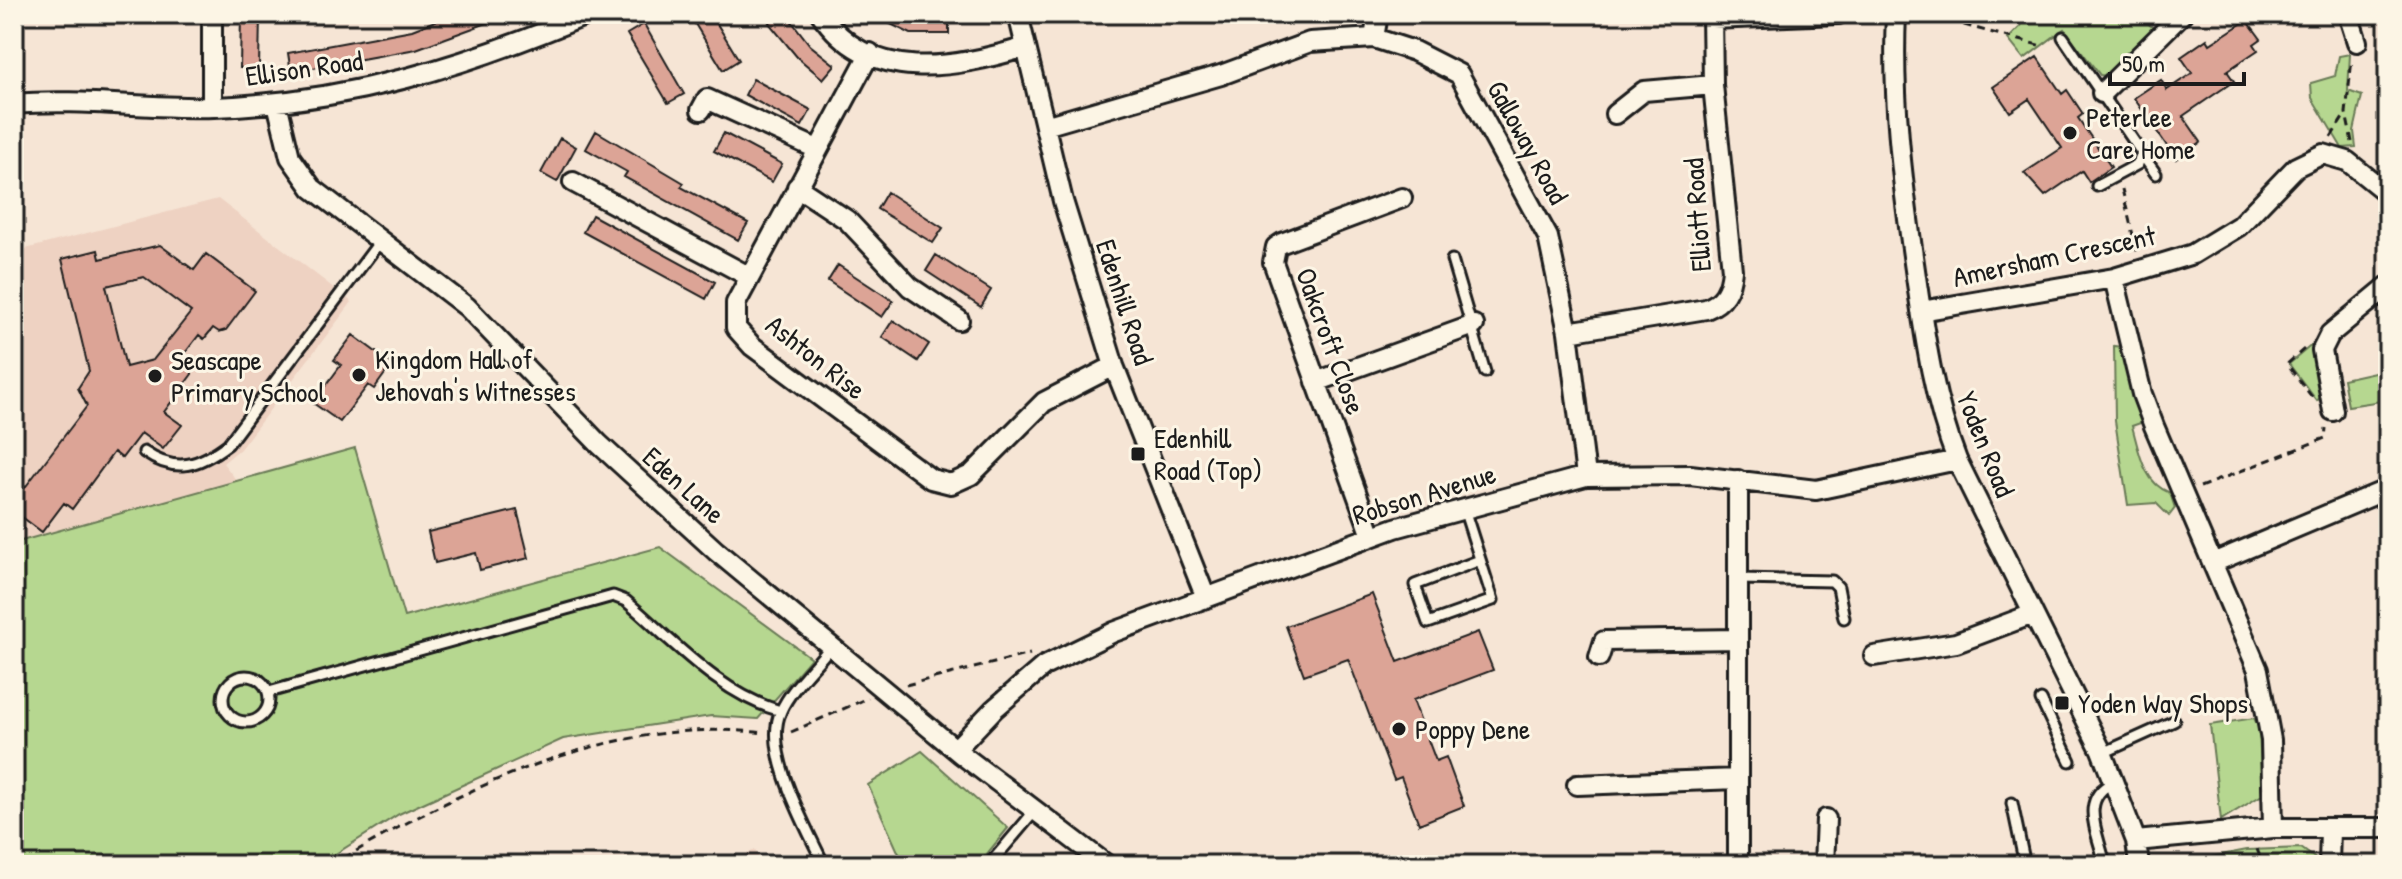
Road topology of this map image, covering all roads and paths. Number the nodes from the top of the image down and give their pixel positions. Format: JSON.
{"nodes":[{"id":1,"x":212,"y":14,"type":"edge"},
{"id":2,"x":589,"y":14,"type":"edge"},
{"id":3,"x":1018,"y":14,"type":"edge"},
{"id":4,"x":1378,"y":14,"type":"edge"},
{"id":5,"x":1838,"y":14,"type":"edge"},
{"id":6,"x":1896,"y":14,"type":"edge"},
{"id":7,"x":1923,"y":14,"type":"edge"},
{"id":8,"x":2182,"y":14,"type":"edge"},
{"id":9,"x":2348,"y":14,"type":"edge"},
{"id":10,"x":828,"y":16,"type":"edge"},
{"id":11,"x":1711,"y":16,"type":"edge"},
{"id":12,"x":2063,"y":37,"type":"dead end"},
{"id":13,"x":1374,"y":38,"type":"junction"},
{"id":14,"x":2357,"y":42,"type":"joint"},
{"id":15,"x":2042,"y":46,"type":"dead end"},
{"id":16,"x":1026,"y":47,"type":"junction"},
{"id":17,"x":870,"y":53,"type":"junction"},
{"id":18,"x":1713,"y":85,"type":"junction"},
{"id":19,"x":2102,"y":93,"type":"junction"},
{"id":20,"x":277,"y":103,"type":"junction"},
{"id":21,"x":14,"y":104,"type":"edge"},
{"id":22,"x":212,"y":107,"type":"junction"},
{"id":23,"x":701,"y":110,"type":"dead end"},
{"id":24,"x":2346,"y":113,"type":"junction"},
{"id":25,"x":1615,"y":114,"type":"dead end"},
{"id":26,"x":1045,"y":126,"type":"junction"},
{"id":27,"x":817,"y":149,"type":"junction"},
{"id":28,"x":2318,"y":155,"type":"junction"},
{"id":29,"x":2143,"y":156,"type":"junction"},
{"id":30,"x":2359,"y":168,"type":"junction"},
{"id":31,"x":2156,"y":174,"type":"dead end"},
{"id":32,"x":2118,"y":176,"type":"junction"},
{"id":33,"x":573,"y":182,"type":"dead end"},
{"id":34,"x":2097,"y":186,"type":"dead end"},
{"id":35,"x":797,"y":187,"type":"junction"},
{"id":36,"x":2388,"y":194,"type":"edge"},
{"id":37,"x":1402,"y":198,"type":"dead end"},
{"id":38,"x":382,"y":239,"type":"junction"},
{"id":39,"x":1452,"y":260,"type":"dead end"},
{"id":40,"x":2142,"y":271,"type":"junction"},
{"id":41,"x":750,"y":277,"type":"junction"},
{"id":42,"x":2114,"y":278,"type":"junction"},
{"id":43,"x":2388,"y":286,"type":"edge"},
{"id":44,"x":1921,"y":311,"type":"junction"},
{"id":45,"x":959,"y":320,"type":"dead end"},
{"id":46,"x":1474,"y":325,"type":"junction"},
{"id":47,"x":1568,"y":332,"type":"junction"},
{"id":48,"x":1114,"y":366,"type":"junction"},
{"id":49,"x":1485,"y":372,"type":"dead end"},
{"id":50,"x":1316,"y":382,"type":"junction"},
{"id":51,"x":2333,"y":411,"type":"joint"},
{"id":52,"x":144,"y":452,"type":"dead end"},
{"id":53,"x":1957,"y":460,"type":"junction"},
{"id":54,"x":1586,"y":476,"type":"junction"},
{"id":55,"x":1738,"y":480,"type":"junction"},
{"id":56,"x":2388,"y":489,"type":"edge"},
{"id":57,"x":2182,"y":491,"type":"junction"},
{"id":58,"x":1464,"y":509,"type":"junction"},
{"id":59,"x":1372,"y":536,"type":"junction"},
{"id":60,"x":1480,"y":560,"type":"junction"},
{"id":61,"x":2215,"y":562,"type":"junction"},
{"id":62,"x":1738,"y":579,"type":"junction"},
{"id":63,"x":1206,"y":598,"type":"junction"},
{"id":64,"x":2033,"y":614,"type":"junction"},
{"id":65,"x":1844,"y":618,"type":"dead end"},
{"id":66,"x":1738,"y":639,"type":"junction"},
{"id":67,"x":831,"y":646,"type":"junction"},
{"id":68,"x":1038,"y":652,"type":"dead end"},
{"id":69,"x":1874,"y":656,"type":"dead end"},
{"id":70,"x":1599,"y":657,"type":"dead end"},
{"id":71,"x":885,"y":691,"type":"junction"},
{"id":72,"x":269,"y":692,"type":"junction"},
{"id":73,"x":2041,"y":700,"type":"dead end"},
{"id":74,"x":781,"y":711,"type":"junction"},
{"id":75,"x":2174,"y":721,"type":"dead end"},
{"id":76,"x":776,"y":734,"type":"junction"},
{"id":77,"x":956,"y":749,"type":"junction"},
{"id":78,"x":2103,"y":753,"type":"junction"},
{"id":79,"x":2070,"y":761,"type":"dead end"},
{"id":80,"x":1738,"y":779,"type":"junction"},
{"id":81,"x":2114,"y":782,"type":"junction"},
{"id":82,"x":1577,"y":785,"type":"dead end"},
{"id":83,"x":2012,"y":803,"type":"dead end"},
{"id":84,"x":1034,"y":812,"type":"junction"},
{"id":85,"x":1826,"y":819,"type":"dead end"},
{"id":86,"x":2273,"y":828,"type":"junction"},
{"id":87,"x":2388,"y":828,"type":"edge"},
{"id":88,"x":2330,"y":829,"type":"junction"},
{"id":89,"x":2136,"y":841,"type":"junction"},
{"id":90,"x":2256,"y":845,"type":"dead end"},
{"id":91,"x":332,"y":865,"type":"edge"},
{"id":92,"x":824,"y":865,"type":"edge"},
{"id":93,"x":989,"y":865,"type":"edge"},
{"id":94,"x":1107,"y":865,"type":"edge"},
{"id":95,"x":1738,"y":865,"type":"edge"},
{"id":96,"x":1824,"y":865,"type":"edge"},
{"id":97,"x":2025,"y":865,"type":"edge"},
{"id":98,"x":2105,"y":865,"type":"edge"},
{"id":99,"x":2139,"y":865,"type":"edge"},
{"id":100,"x":2263,"y":865,"type":"edge"},
{"id":101,"x":2329,"y":865,"type":"edge"}],
"edges":[{"from":1,"to":22,"type":"street"},
{"from":2,"to":20,"type":"street","name":"Ellison Road"},
{"from":3,"to":16,"type":"street","name":"Edenhill Road"},
{"from":4,"to":13,"type":"street"},
{"from":5,"to":11,"type":"street"},
{"from":6,"to":44,"type":"street","name":"Yoden Road"},
{"from":7,"to":15,"type":"path"},
{"from":8,"to":19,"type":"street"},
{"from":9,"to":14,"type":"street"},
{"from":10,"to":17,"type":"street"},
{"from":11,"to":18,"type":"street","name":"Elliott Road"},
{"from":12,"to":19,"type":"lane"},
{"from":13,"to":26,"type":"street","name":"Galloway Road"},
{"from":13,"to":47,"type":"street","name":"Galloway Road"},
{"from":14,"to":24,"type":"path"},
{"from":16,"to":17,"type":"street"},
{"from":16,"to":26,"type":"street","name":"Edenhill Road"},
{"from":17,"to":27,"type":"street","name":"Ashton Rise"},
{"from":18,"to":25,"type":"street"},
{"from":18,"to":47,"type":"street","name":"Elliott Road"},
{"from":19,"to":29,"type":"lane"},
{"from":20,"to":22,"type":"street","name":"Ellison Road"},
{"from":20,"to":38,"type":"street","name":"Eden Lane"},
{"from":21,"to":22,"type":"street","name":"Ellison Road"},
{"from":23,"to":27,"type":"street"},
{"from":24,"to":28,"type":"path"},
{"from":24,"to":30,"type":"path"},
{"from":26,"to":48,"type":"street","name":"Edenhill Road"},
{"from":27,"to":35,"type":"street","name":"Ashton Rise"},
{"from":28,"to":30,"type":"street"},
{"from":28,"to":40,"type":"street","name":"Amersham Crescent"},
{"from":29,"to":31,"type":"lane"},
{"from":29,"to":32,"type":"lane"},
{"from":30,"to":36,"type":"street"},
{"from":32,"to":34,"type":"lane"},
{"from":32,"to":40,"type":"path"},
{"from":33,"to":41,"type":"street"},
{"from":35,"to":41,"type":"street","name":"Ashton Rise"},
{"from":35,"to":45,"type":"street"},
{"from":37,"to":50,"type":"street","name":"Oakcroft Close"},
{"from":38,"to":52,"type":"lane"},
{"from":38,"to":67,"type":"street","name":"Eden Lane"},
{"from":39,"to":46,"type":"lane"},
{"from":40,"to":42,"type":"street","name":"Amersham Crescent"},
{"from":41,"to":48,"type":"street","name":"Ashton Rise"},
{"from":42,"to":44,"type":"street","name":"Amersham Crescent"},
{"from":42,"to":57,"type":"street"},
{"from":43,"to":51,"type":"street"},
{"from":44,"to":53,"type":"street","name":"Yoden Road"},
{"from":46,"to":49,"type":"lane"},
{"from":46,"to":50,"type":"street"},
{"from":47,"to":54,"type":"street","name":"Galloway Road"},
{"from":48,"to":63,"type":"street","name":"Edenhill Road"},
{"from":50,"to":59,"type":"street","name":"Oakcroft Close"},
{"from":51,"to":57,"type":"path"},
{"from":53,"to":55,"type":"street","name":"Robson Avenue"},
{"from":53,"to":64,"type":"street","name":"Yoden Road"},
{"from":54,"to":55,"type":"street","name":"Robson Avenue"},
{"from":54,"to":58,"type":"street","name":"Robson Avenue"},
{"from":55,"to":62,"type":"street"},
{"from":56,"to":61,"type":"street"},
{"from":57,"to":61,"type":"street"},
{"from":58,"to":59,"type":"street","name":"Robson Avenue"},
{"from":58,"to":60,"type":"lane"},
{"from":59,"to":63,"type":"street","name":"Robson Avenue"},
{"from":60,"to":60,"type":"lane"},
{"from":61,"to":86,"type":"street"},
{"from":62,"to":65,"type":"lane"},
{"from":62,"to":66,"type":"street"},
{"from":63,"to":77,"type":"street","name":"Robson Avenue"},
{"from":64,"to":69,"type":"street"},
{"from":64,"to":78,"type":"street","name":"Yoden Road"},
{"from":66,"to":70,"type":"street"},
{"from":66,"to":80,"type":"street"},
{"from":67,"to":71,"type":"street","name":"Eden Lane"},
{"from":67,"to":74,"type":"lane"},
{"from":68,"to":71,"type":"path"},
{"from":71,"to":76,"type":"path"},
{"from":71,"to":77,"type":"street","name":"Eden Lane"},
{"from":72,"to":72,"type":"lane"},
{"from":72,"to":74,"type":"lane"},
{"from":73,"to":79,"type":"lane"},
{"from":74,"to":76,"type":"lane"},
{"from":75,"to":78,"type":"lane"},
{"from":76,"to":91,"type":"path"},
{"from":76,"to":92,"type":"lane"},
{"from":77,"to":84,"type":"street","name":"Eden Lane"},
{"from":78,"to":81,"type":"street","name":"Yoden Road"},
{"from":80,"to":82,"type":"street"},
{"from":80,"to":95,"type":"street"},
{"from":81,"to":89,"type":"street","name":"Yoden Road"},
{"from":81,"to":98,"type":"lane"},
{"from":83,"to":97,"type":"lane"},
{"from":84,"to":93,"type":"lane"},
{"from":84,"to":94,"type":"street","name":"Eden Lane"},
{"from":85,"to":96,"type":"street"},
{"from":86,"to":88,"type":"street"},
{"from":86,"to":89,"type":"street"},
{"from":87,"to":88,"type":"street"},
{"from":88,"to":101,"type":"street"},
{"from":89,"to":99,"type":"street","name":"Yoden Road"},
{"from":90,"to":100,"type":"path"}]}
